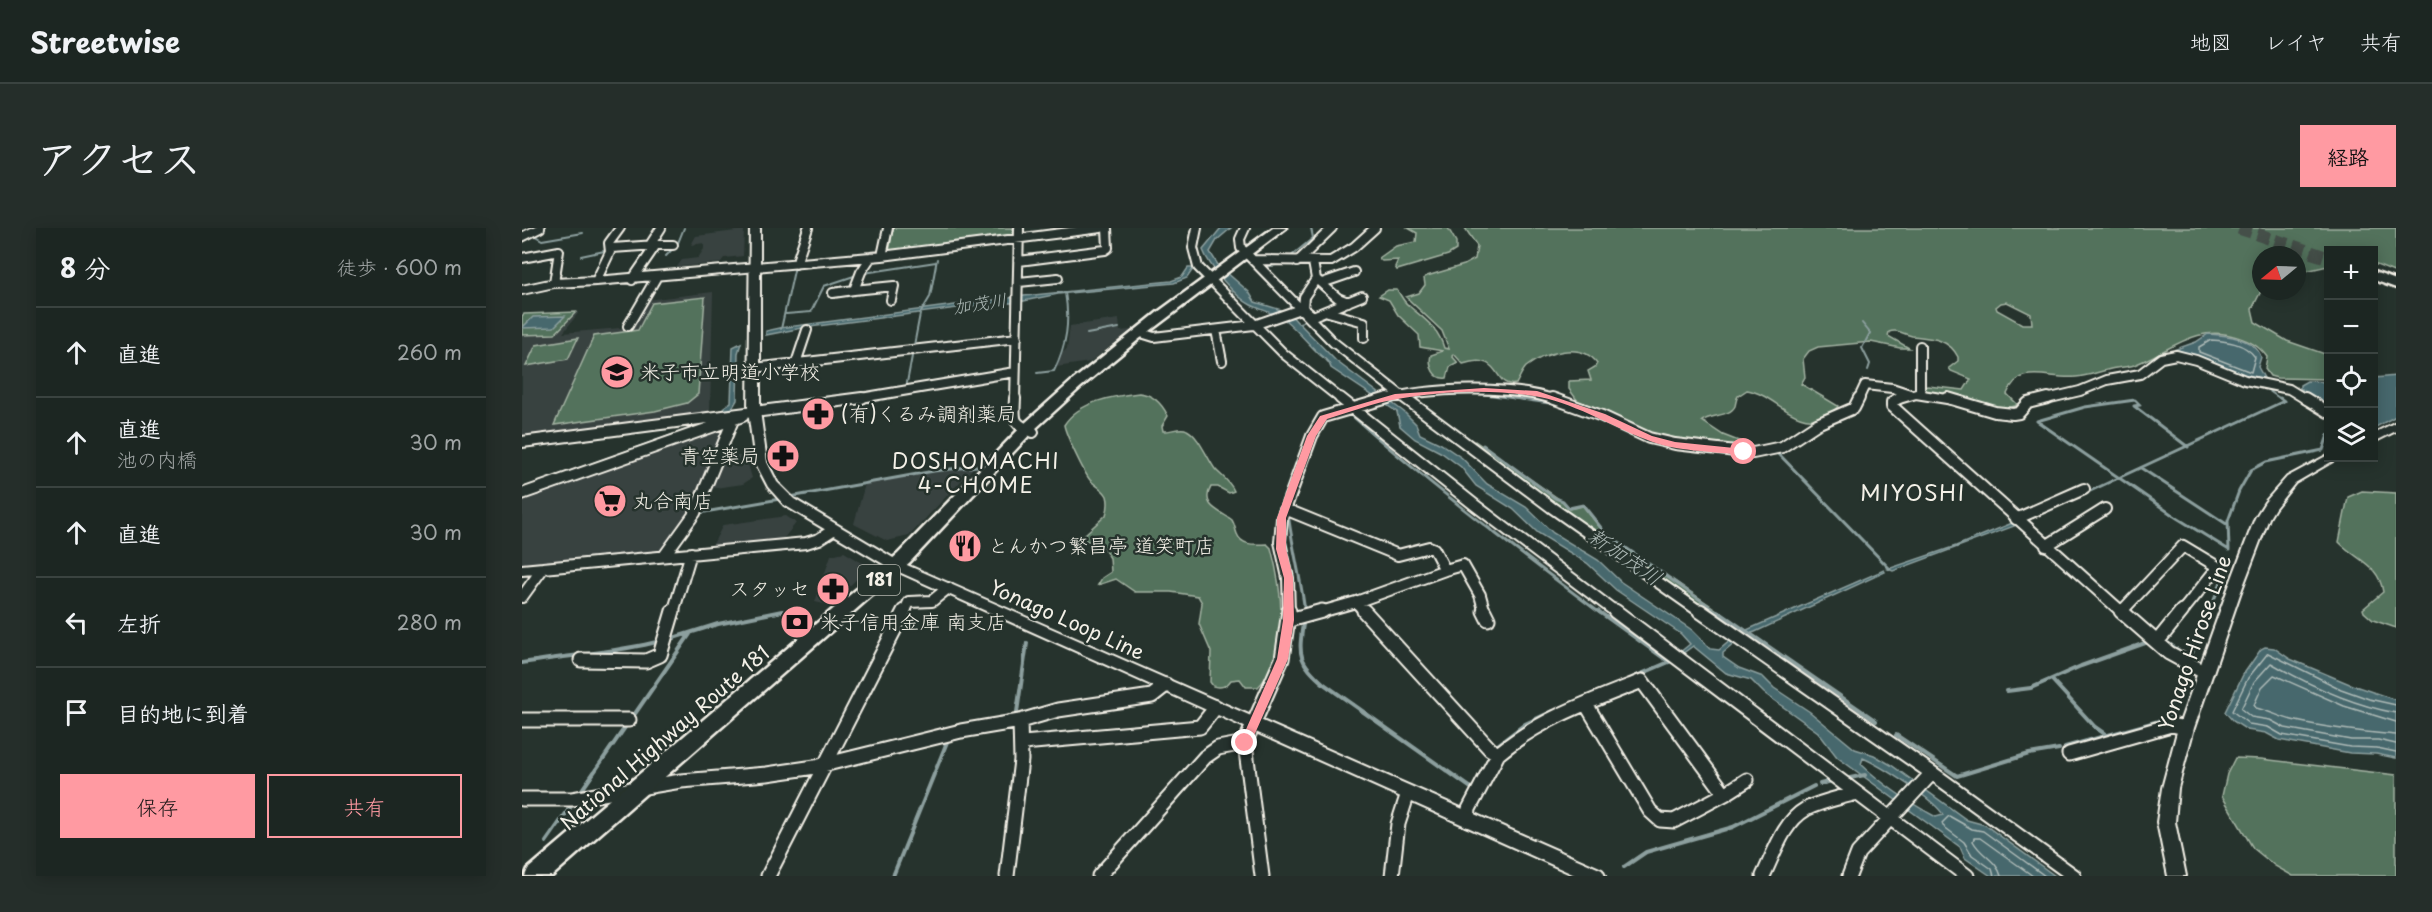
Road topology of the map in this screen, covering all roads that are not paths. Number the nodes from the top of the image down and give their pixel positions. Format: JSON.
{"nodes":[{"id":1,"x":540,"y":228,"type":"edge"},
{"id":2,"x":620,"y":228,"type":"edge"},
{"id":3,"x":661,"y":228,"type":"edge"},
{"id":4,"x":754,"y":228,"type":"edge"},
{"id":5,"x":808,"y":228,"type":"edge"},
{"id":6,"x":888,"y":228,"type":"edge"},
{"id":7,"x":1101,"y":228,"type":"edge"},
{"id":8,"x":1107,"y":228,"type":"edge"},
{"id":9,"x":1197,"y":228,"type":"edge"},
{"id":10,"x":1245,"y":228,"type":"edge"},
{"id":11,"x":1280,"y":228,"type":"edge"},
{"id":12,"x":1289,"y":228,"type":"edge"},
{"id":13,"x":1332,"y":228,"type":"edge"},
{"id":14,"x":1375,"y":228,"type":"edge"},
{"id":15,"x":1019,"y":233,"type":"edge"},
{"id":16,"x":524,"y":234,"type":"edge"},
{"id":17,"x":653,"y":245,"type":"junction"},
{"id":18,"x":673,"y":245,"type":"dead end"},
{"id":19,"x":612,"y":248,"type":"junction"},
{"id":20,"x":882,"y":256,"type":"junction"},
{"id":21,"x":1251,"y":256,"type":"junction"},
{"id":22,"x":871,"y":257,"type":"junction"},
{"id":23,"x":522,"y":258,"type":"edge"},
{"id":24,"x":1019,"y":261,"type":"junction"},
{"id":25,"x":1297,"y":262,"type":"junction"},
{"id":26,"x":1313,"y":262,"type":"junction"},
{"id":27,"x":796,"y":264,"type":"junction"},
{"id":28,"x":754,"y":268,"type":"junction"},
{"id":29,"x":1354,"y":273,"type":"dead end"},
{"id":30,"x":2378,"y":276,"type":"edge"},
{"id":31,"x":656,"y":278,"type":"junction"},
{"id":32,"x":1058,"y":278,"type":"dead end"},
{"id":33,"x":632,"y":280,"type":"junction"},
{"id":34,"x":1216,"y":280,"type":"junction"},
{"id":35,"x":596,"y":281,"type":"junction"},
{"id":36,"x":1319,"y":281,"type":"junction"},
{"id":37,"x":1019,"y":282,"type":"junction"},
{"id":38,"x":554,"y":283,"type":"junction"},
{"id":39,"x":2396,"y":283,"type":"edge"},
{"id":40,"x":522,"y":290,"type":"edge"},
{"id":41,"x":854,"y":290,"type":"junction"},
{"id":42,"x":833,"y":293,"type":"dead end"},
{"id":43,"x":1362,"y":296,"type":"dead end"},
{"id":44,"x":891,"y":300,"type":"dead end"},
{"id":45,"x":1348,"y":303,"type":"junction"},
{"id":46,"x":1299,"y":310,"type":"junction"},
{"id":47,"x":1328,"y":312,"type":"junction"},
{"id":48,"x":1256,"y":324,"type":"junction"},
{"id":49,"x":628,"y":326,"type":"dead end"},
{"id":50,"x":807,"y":330,"type":"dead end"},
{"id":51,"x":1216,"y":330,"type":"junction"},
{"id":52,"x":1144,"y":334,"type":"junction"},
{"id":53,"x":1017,"y":338,"type":"junction"},
{"id":54,"x":1364,"y":338,"type":"dead end"},
{"id":55,"x":1920,"y":346,"type":"dead end"},
{"id":56,"x":1222,"y":361,"type":"dead end"},
{"id":57,"x":796,"y":363,"type":"junction"},
{"id":58,"x":754,"y":368,"type":"junction"},
{"id":59,"x":1015,"y":372,"type":"junction"},
{"id":60,"x":1922,"y":393,"type":"junction"},
{"id":61,"x":1910,"y":394,"type":"junction"},
{"id":62,"x":1399,"y":396,"type":"junction"},
{"id":63,"x":1355,"y":407,"type":"junction"},
{"id":64,"x":2324,"y":410,"type":"edge"},
{"id":65,"x":754,"y":411,"type":"junction"},
{"id":66,"x":733,"y":420,"type":"junction"},
{"id":67,"x":2396,"y":426,"type":"edge"},
{"id":68,"x":1030,"y":431,"type":"junction"},
{"id":69,"x":2378,"y":433,"type":"edge"},
{"id":70,"x":522,"y":442,"type":"edge"},
{"id":71,"x":2325,"y":462,"type":"edge"},
{"id":72,"x":2084,"y":489,"type":"dead end"},
{"id":73,"x":522,"y":494,"type":"edge"},
{"id":74,"x":1285,"y":509,"type":"junction"},
{"id":75,"x":2105,"y":509,"type":"dead end"},
{"id":76,"x":2016,"y":519,"type":"junction"},
{"id":77,"x":833,"y":530,"type":"junction"},
{"id":78,"x":2046,"y":546,"type":"junction"},
{"id":79,"x":691,"y":554,"type":"junction"},
{"id":80,"x":664,"y":556,"type":"junction"},
{"id":81,"x":900,"y":567,"type":"junction"},
{"id":82,"x":543,"y":568,"type":"junction"},
{"id":83,"x":522,"y":570,"type":"edge"},
{"id":84,"x":1445,"y":570,"type":"junction"},
{"id":85,"x":948,"y":588,"type":"junction"},
{"id":86,"x":522,"y":597,"type":"edge"},
{"id":87,"x":1356,"y":602,"type":"junction"},
{"id":88,"x":2122,"y":611,"type":"junction"},
{"id":89,"x":1488,"y":619,"type":"dead end"},
{"id":90,"x":1289,"y":620,"type":"junction"},
{"id":91,"x":2157,"y":642,"type":"junction"},
{"id":92,"x":581,"y":660,"type":"dead end"},
{"id":93,"x":2205,"y":672,"type":"junction"},
{"id":94,"x":1166,"y":685,"type":"junction"},
{"id":95,"x":1586,"y":704,"type":"junction"},
{"id":96,"x":1216,"y":707,"type":"junction"},
{"id":97,"x":522,"y":720,"type":"edge"},
{"id":98,"x":629,"y":720,"type":"dead end"},
{"id":99,"x":1020,"y":721,"type":"junction"},
{"id":100,"x":1252,"y":724,"type":"junction"},
{"id":101,"x":2186,"y":728,"type":"junction"},
{"id":102,"x":1023,"y":743,"type":"junction"},
{"id":103,"x":1245,"y":743,"type":"junction"},
{"id":104,"x":1498,"y":754,"type":"junction"},
{"id":105,"x":2069,"y":754,"type":"dead end"},
{"id":106,"x":826,"y":764,"type":"junction"},
{"id":107,"x":1930,"y":776,"type":"junction"},
{"id":108,"x":1747,"y":780,"type":"dead end"},
{"id":109,"x":644,"y":788,"type":"junction"},
{"id":110,"x":1408,"y":793,"type":"junction"},
{"id":111,"x":1725,"y":794,"type":"junction"},
{"id":112,"x":1856,"y":794,"type":"junction"},
{"id":113,"x":522,"y":799,"type":"edge"},
{"id":114,"x":1891,"y":818,"type":"junction"},
{"id":115,"x":1468,"y":820,"type":"junction"},
{"id":116,"x":536,"y":876,"type":"edge"},
{"id":117,"x":549,"y":876,"type":"edge"},
{"id":118,"x":768,"y":876,"type":"edge"},
{"id":119,"x":1007,"y":876,"type":"edge"},
{"id":120,"x":1099,"y":876,"type":"edge"},
{"id":121,"x":1262,"y":876,"type":"edge"},
{"id":122,"x":1392,"y":876,"type":"edge"},
{"id":123,"x":1596,"y":876,"type":"edge"},
{"id":124,"x":1763,"y":876,"type":"edge"},
{"id":125,"x":1849,"y":876,"type":"edge"},
{"id":126,"x":1967,"y":876,"type":"edge"},
{"id":127,"x":2074,"y":876,"type":"edge"},
{"id":128,"x":2177,"y":876,"type":"edge"}],
"edges":[{"from":1,"to":16,"type":"street"},
{"from":2,"to":19,"type":"street"},
{"from":3,"to":17,"type":"street"},
{"from":4,"to":28,"type":"main road","name":"Yonago Loop Line"},
{"from":5,"to":27,"type":"street"},
{"from":6,"to":20,"type":"street"},
{"from":7,"to":15,"type":"street"},
{"from":8,"to":24,"type":"street"},
{"from":9,"to":34,"type":"street"},
{"from":10,"to":21,"type":"street"},
{"from":11,"to":21,"type":"highway","name":"National Highway Route 181","number":"181"},
{"from":12,"to":21,"type":"highway","name":"National Highway Route 181","number":"181"},
{"from":13,"to":25,"type":"street"},
{"from":14,"to":26,"type":"street"},
{"from":15,"to":20,"type":"street"},
{"from":15,"to":24,"type":"street"},
{"from":17,"to":18,"type":"street"},
{"from":17,"to":19,"type":"street"},
{"from":17,"to":33,"type":"street"},
{"from":19,"to":35,"type":"street"},
{"from":20,"to":22,"type":"street"},
{"from":21,"to":25,"type":"street"},
{"from":21,"to":34,"type":"highway","name":"National Highway Route 181","number":"181"},
{"from":21,"to":46,"type":"street"},
{"from":22,"to":27,"type":"street"},
{"from":22,"to":41,"type":"street"},
{"from":23,"to":38,"type":"street"},
{"from":24,"to":37,"type":"street"},
{"from":25,"to":26,"type":"street"},
{"from":26,"to":36,"type":"street"},
{"from":27,"to":28,"type":"street"},
{"from":28,"to":31,"type":"street"},
{"from":28,"to":58,"type":"main road","name":"Yonago Loop Line"},
{"from":29,"to":36,"type":"street"},
{"from":30,"to":39,"type":"highway"},
{"from":31,"to":33,"type":"street"},
{"from":31,"to":49,"type":"street"},
{"from":32,"to":37,"type":"street"},
{"from":33,"to":35,"type":"street"},
{"from":34,"to":48,"type":"street"},
{"from":34,"to":52,"type":"highway","name":"National Highway Route 181","number":"181"},
{"from":35,"to":38,"type":"street"},
{"from":36,"to":45,"type":"street"},
{"from":36,"to":46,"type":"street"},
{"from":37,"to":53,"type":"street"},
{"from":38,"to":40,"type":"street"},
{"from":41,"to":42,"type":"street"},
{"from":41,"to":44,"type":"street"},
{"from":43,"to":45,"type":"street"},
{"from":45,"to":47,"type":"street"},
{"from":46,"to":47,"type":"street"},
{"from":46,"to":48,"type":"street"},
{"from":46,"to":62,"type":"street"},
{"from":47,"to":54,"type":"street"},
{"from":48,"to":51,"type":"street"},
{"from":48,"to":63,"type":"street"},
{"from":50,"to":57,"type":"street"},
{"from":51,"to":52,"type":"street"},
{"from":51,"to":56,"type":"street"},
{"from":52,"to":68,"type":"highway","name":"National Highway Route 181","number":"181"},
{"from":53,"to":57,"type":"street"},
{"from":53,"to":59,"type":"street"},
{"from":55,"to":60,"type":"street"},
{"from":57,"to":58,"type":"street"},
{"from":58,"to":65,"type":"main road","name":"Yonago Loop Line"},
{"from":59,"to":65,"type":"street"},
{"from":59,"to":68,"type":"street"},
{"from":60,"to":61,"type":"street"},
{"from":60,"to":64,"type":"street"},
{"from":61,"to":62,"type":"street"},
{"from":61,"to":76,"type":"street"},
{"from":62,"to":63,"type":"street"},
{"from":62,"to":107,"type":"street"},
{"from":63,"to":74,"type":"street"},
{"from":63,"to":112,"type":"street"},
{"from":65,"to":66,"type":"street"},
{"from":65,"to":70,"type":"street"},
{"from":65,"to":77,"type":"main road","name":"Yonago Loop Line"},
{"from":66,"to":73,"type":"street"},
{"from":66,"to":80,"type":"street"},
{"from":67,"to":69,"type":"main road"},
{"from":68,"to":81,"type":"highway","name":"National Highway Route 181","number":"181"},
{"from":71,"to":93,"type":"main road","name":"Yonago Hirose Line"},
{"from":72,"to":76,"type":"street"},
{"from":74,"to":84,"type":"street"},
{"from":74,"to":90,"type":"street"},
{"from":75,"to":78,"type":"street"},
{"from":76,"to":78,"type":"street"},
{"from":77,"to":79,"type":"street"},
{"from":77,"to":81,"type":"main road","name":"Yonago Loop Line"},
{"from":78,"to":88,"type":"street"},
{"from":79,"to":80,"type":"street"},
{"from":79,"to":92,"type":"street"},
{"from":80,"to":82,"type":"street"},
{"from":81,"to":85,"type":"main road","name":"Yonago Loop Line"},
{"from":81,"to":109,"type":"highway","name":"National Highway Route 181","number":"181"},
{"from":82,"to":83,"type":"street"},
{"from":82,"to":86,"type":"street"},
{"from":84,"to":87,"type":"street"},
{"from":84,"to":89,"type":"street"},
{"from":85,"to":94,"type":"main road","name":"Yonago Loop Line"},
{"from":85,"to":106,"type":"street"},
{"from":87,"to":90,"type":"street"},
{"from":87,"to":104,"type":"street"},
{"from":88,"to":91,"type":"street"},
{"from":88,"to":91,"type":"street"},
{"from":90,"to":100,"type":"street"},
{"from":91,"to":93,"type":"street"},
{"from":93,"to":101,"type":"main road","name":"Yonago Hirose Line"},
{"from":94,"to":96,"type":"main road","name":"Yonago Loop Line"},
{"from":94,"to":99,"type":"street"},
{"from":95,"to":104,"type":"street"},
{"from":95,"to":111,"type":"street"},
{"from":95,"to":111,"type":"street"},
{"from":96,"to":100,"type":"main road","name":"Yonago Loop Line"},
{"from":96,"to":102,"type":"street"},
{"from":97,"to":98,"type":"street"},
{"from":99,"to":102,"type":"street"},
{"from":99,"to":106,"type":"street"},
{"from":100,"to":103,"type":"street"},
{"from":100,"to":110,"type":"main road","name":"Yonago Loop Line"},
{"from":101,"to":105,"type":"street"},
{"from":101,"to":128,"type":"main road","name":"Yonago Hirose Line"},
{"from":102,"to":119,"type":"street"},
{"from":103,"to":120,"type":"street"},
{"from":103,"to":121,"type":"street"},
{"from":104,"to":115,"type":"street"},
{"from":106,"to":109,"type":"street"},
{"from":106,"to":118,"type":"street"},
{"from":107,"to":114,"type":"street"},
{"from":107,"to":127,"type":"street"},
{"from":108,"to":111,"type":"street"},
{"from":109,"to":113,"type":"street"},
{"from":109,"to":116,"type":"highway","name":"National Highway Route 181","number":"181"},
{"from":109,"to":117,"type":"highway","name":"National Highway Route 181","number":"181"},
{"from":110,"to":115,"type":"main road","name":"Yonago Loop Line"},
{"from":110,"to":122,"type":"street"},
{"from":112,"to":114,"type":"street"},
{"from":112,"to":124,"type":"street"},
{"from":114,"to":125,"type":"street"},
{"from":114,"to":126,"type":"street"},
{"from":115,"to":123,"type":"main road","name":"Yonago Loop Line"}]}
